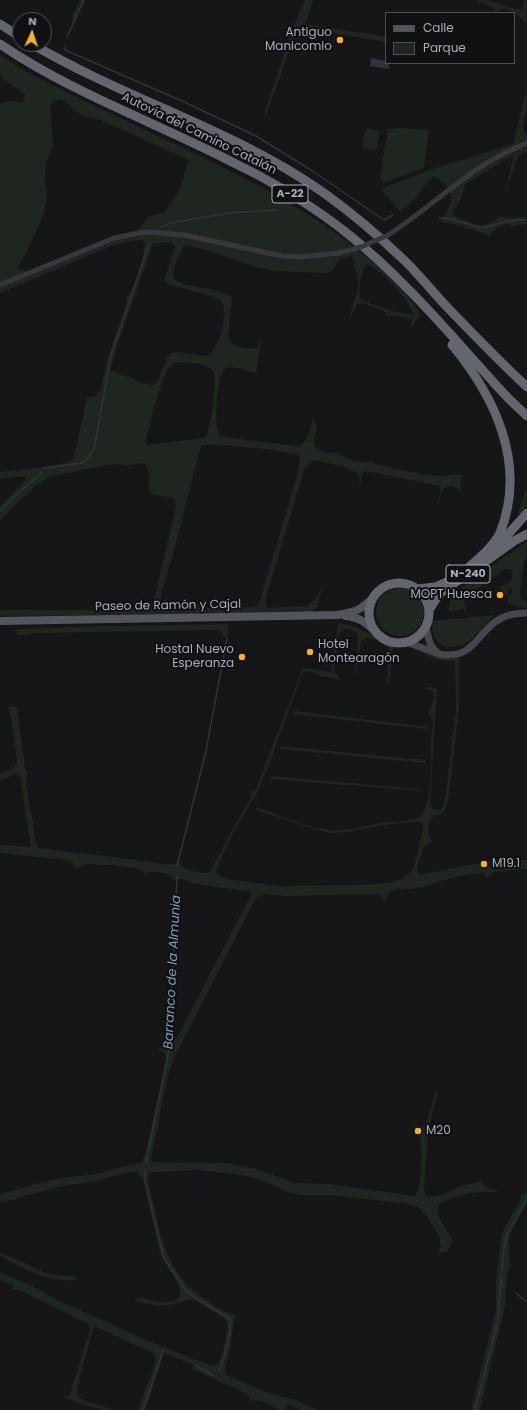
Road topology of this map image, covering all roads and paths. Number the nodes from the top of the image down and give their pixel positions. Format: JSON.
{"nodes":[{"id":1,"x":0,"y":24,"type":"edge"},
{"id":2,"x":12,"y":32,"type":"edge"},
{"id":3,"x":0,"y":44,"type":"edge"},
{"id":4,"x":46,"y":52,"type":"edge"},
{"id":5,"x":527,"y":143,"type":"edge"},
{"id":6,"x":279,"y":187,"type":"junction"},
{"id":7,"x":0,"y":285,"type":"edge"},
{"id":8,"x":527,"y":387,"type":"edge"},
{"id":9,"x":527,"y":416,"type":"edge"},
{"id":10,"x":527,"y":513,"type":"edge"},
{"id":11,"x":527,"y":534,"type":"edge"},
{"id":12,"x":470,"y":570,"type":"junction"},
{"id":13,"x":418,"y":589,"type":"junction"},
{"id":14,"x":437,"y":591,"type":"junction"},
{"id":15,"x":372,"y":599,"type":"junction"},
{"id":16,"x":429,"y":610,"type":"junction"},
{"id":17,"x":527,"y":613,"type":"edge"},
{"id":18,"x":337,"y":615,"type":"junction"},
{"id":19,"x":0,"y":621,"type":"edge"},
{"id":20,"x":426,"y":626,"type":"junction"},
{"id":21,"x":375,"y":631,"type":"junction"},
{"id":22,"x":406,"y":642,"type":"junction"},
{"id":23,"x":439,"y":654,"type":"junction"}],
"edges":[{"from":1,"to":2,"type":"highway"},
{"from":3,"to":6,"type":"highway","name":"Autovía del Camino Catalán","number":"A-22"},
{"from":4,"to":8,"type":"highway","name":"Autovía del Camino Catalán","number":"A-22"},
{"from":5,"to":7,"type":"street","bridge":true},
{"from":6,"to":9,"type":"highway","name":"Autovía del Camino Catalán","number":"A-22"},
{"from":6,"to":12,"type":"highway"},
{"from":10,"to":12,"type":"highway","number":"N-240"},
{"from":11,"to":12,"type":"highway"},
{"from":12,"to":14,"type":"highway","number":"N-240"},
{"from":13,"to":14,"type":"highway"},
{"from":13,"to":15,"type":"highway"},
{"from":13,"to":16,"type":"highway"},
{"from":14,"to":16,"type":"highway"},
{"from":15,"to":18,"type":"main road"},
{"from":15,"to":21,"type":"highway"},
{"from":16,"to":20,"type":"highway"},
{"from":17,"to":23,"type":"street"},
{"from":18,"to":19,"type":"main road","name":"Paseo de Ramón y Cajal"},
{"from":18,"to":21,"type":"main road"},
{"from":20,"to":22,"type":"highway"},
{"from":20,"to":23,"type":"street"},
{"from":21,"to":22,"type":"highway"},
{"from":22,"to":23,"type":"street"}]}
